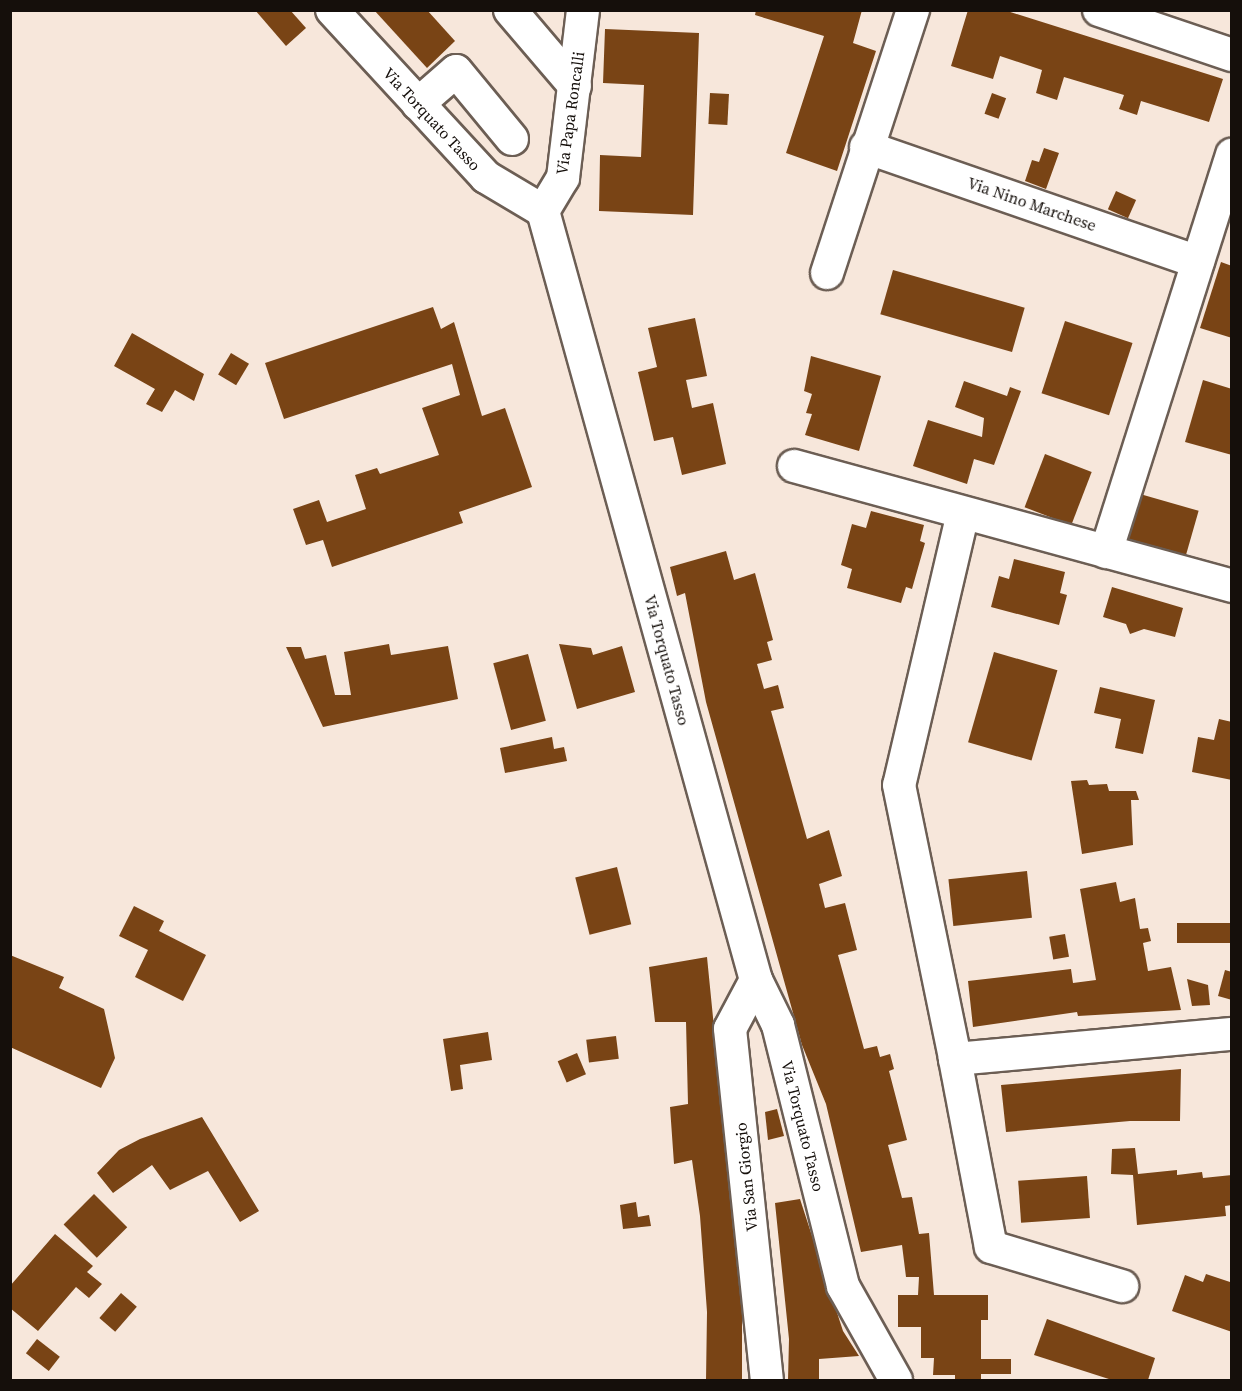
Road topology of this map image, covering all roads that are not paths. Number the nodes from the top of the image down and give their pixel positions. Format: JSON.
{"nodes":[{"id":1,"x":332,"y":10,"type":"edge"},
{"id":2,"x":510,"y":10,"type":"edge"},
{"id":3,"x":583,"y":10,"type":"edge"},
{"id":4,"x":913,"y":10,"type":"edge"},
{"id":5,"x":1099,"y":10,"type":"edge"},
{"id":6,"x":1232,"y":55,"type":"edge"},
{"id":7,"x":575,"y":86,"type":"junction"},
{"id":8,"x":418,"y":104,"type":"junction"},
{"id":9,"x":512,"y":139,"type":"dead end"},
{"id":10,"x":866,"y":147,"type":"junction"},
{"id":11,"x":1232,"y":155,"type":"edge"},
{"id":12,"x":543,"y":211,"type":"junction"},
{"id":13,"x":1197,"y":262,"type":"junction"},
{"id":14,"x":827,"y":273,"type":"dead end"},
{"id":15,"x":794,"y":466,"type":"dead end"},
{"id":16,"x":963,"y":513,"type":"junction"},
{"id":17,"x":1106,"y":552,"type":"junction"},
{"id":18,"x":1232,"y":586,"type":"edge"},
{"id":19,"x":756,"y":980,"type":"junction"},
{"id":20,"x":1232,"y":1034,"type":"edge"},
{"id":21,"x":956,"y":1059,"type":"junction"},
{"id":22,"x":1122,"y":1286,"type":"dead end"},
{"id":23,"x":767,"y":1380,"type":"edge"},
{"id":24,"x":896,"y":1380,"type":"edge"}],
"edges":[{"from":1,"to":8,"type":"street","name":"Via Torquato Tasso"},
{"from":2,"to":7,"type":"street"},
{"from":3,"to":7,"type":"street","name":"Via Papa Roncalli"},
{"from":4,"to":10,"type":"street"},
{"from":5,"to":6,"type":"street"},
{"from":7,"to":12,"type":"street","name":"Via Papa Roncalli"},
{"from":8,"to":9,"type":"street"},
{"from":8,"to":12,"type":"street","name":"Via Torquato Tasso"},
{"from":10,"to":13,"type":"street","name":"Via Nino Marchese"},
{"from":10,"to":14,"type":"street"},
{"from":11,"to":13,"type":"street"},
{"from":12,"to":19,"type":"street","name":"Via Torquato Tasso"},
{"from":13,"to":17,"type":"street"},
{"from":15,"to":16,"type":"street"},
{"from":16,"to":17,"type":"street"},
{"from":16,"to":21,"type":"street"},
{"from":17,"to":18,"type":"street"},
{"from":19,"to":23,"type":"street","name":"Via San Giorgio"},
{"from":19,"to":24,"type":"street","name":"Via Torquato Tasso"},
{"from":20,"to":21,"type":"street"},
{"from":21,"to":22,"type":"street"}]}
